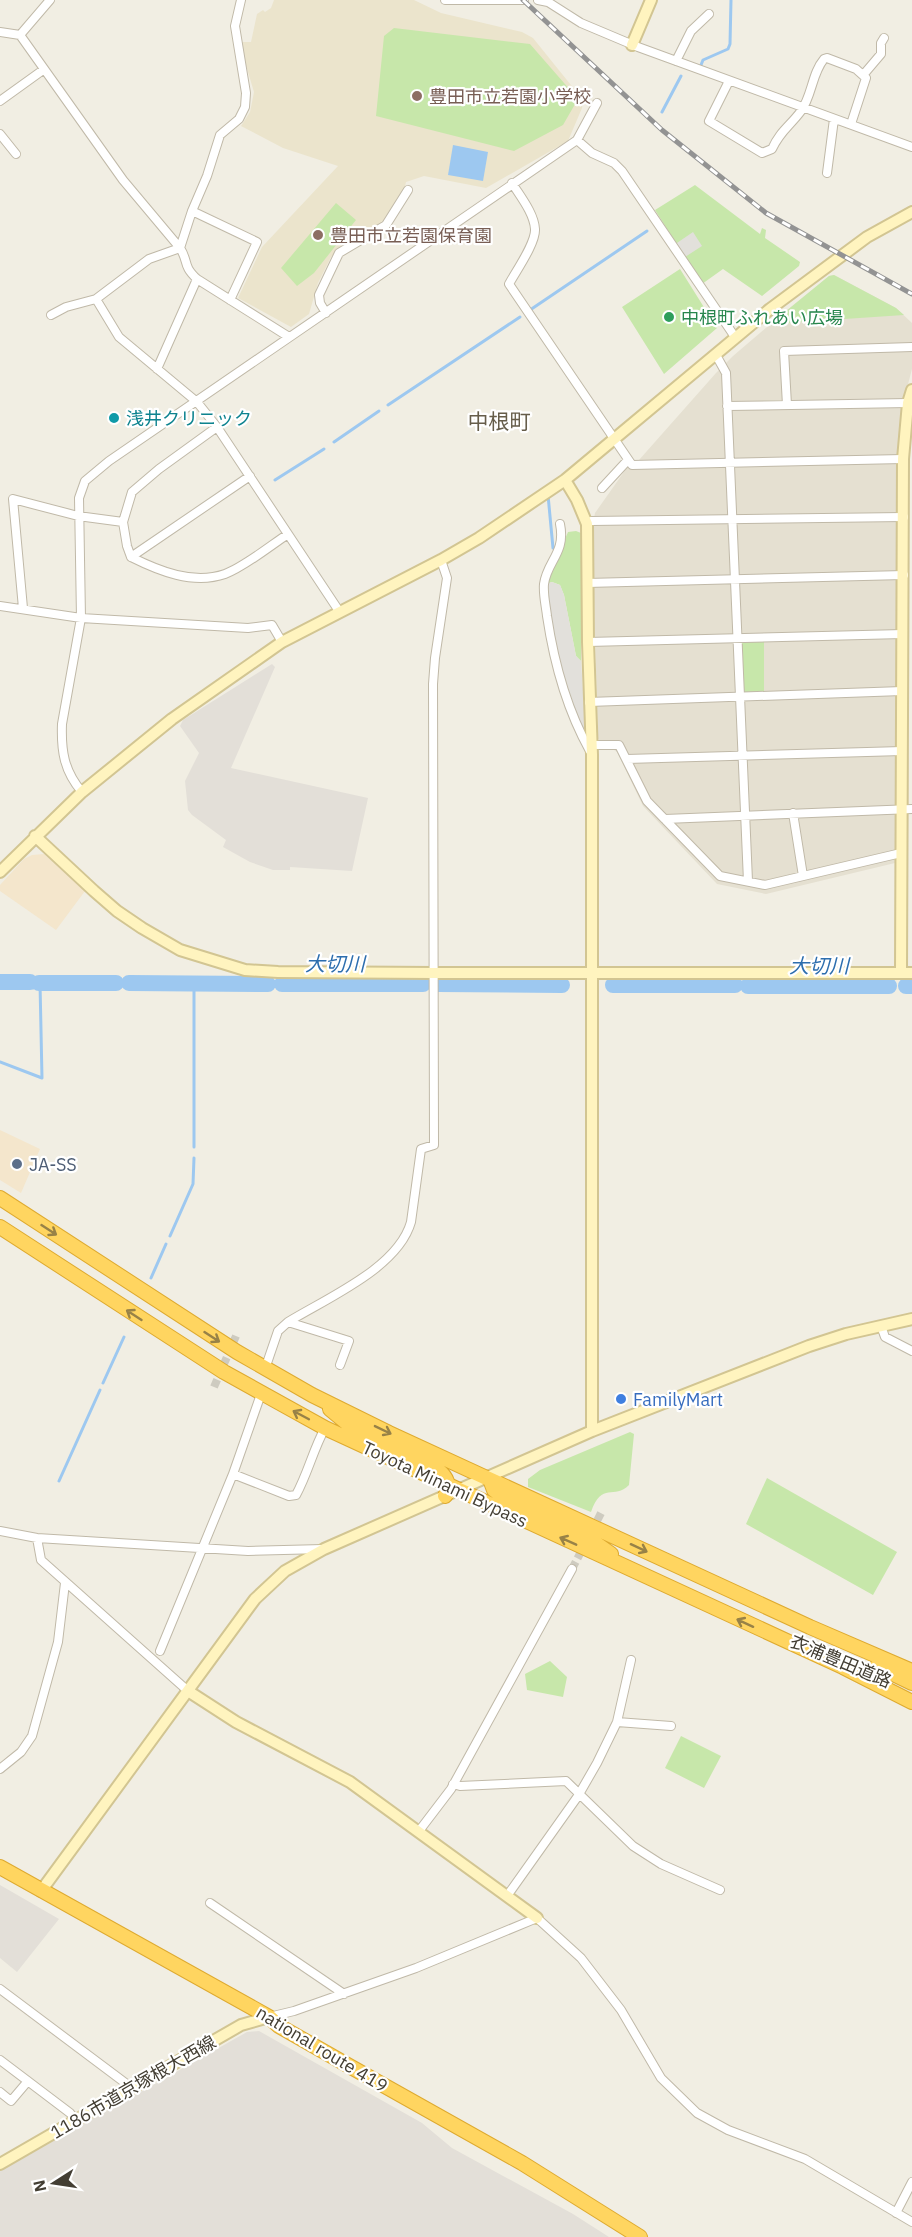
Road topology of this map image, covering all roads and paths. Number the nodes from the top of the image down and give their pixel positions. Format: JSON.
{"nodes":[{"id":1,"x":50,"y":0,"type":"edge"},
{"id":2,"x":241,"y":0,"type":"edge"},
{"id":3,"x":445,"y":0,"type":"edge"},
{"id":4,"x":524,"y":0,"type":"edge"},
{"id":5,"x":538,"y":0,"type":"edge"},
{"id":6,"x":651,"y":0,"type":"edge"},
{"id":7,"x":709,"y":14,"type":"dead end"},
{"id":8,"x":0,"y":32,"type":"edge"},
{"id":9,"x":20,"y":35,"type":"junction"},
{"id":10,"x":885,"y":38,"type":"dead end"},
{"id":11,"x":632,"y":45,"type":"junction"},
{"id":12,"x":676,"y":61,"type":"junction"},
{"id":13,"x":43,"y":70,"type":"junction"},
{"id":14,"x":864,"y":74,"type":"junction"},
{"id":15,"x":729,"y":81,"type":"junction"},
{"id":16,"x":0,"y":101,"type":"edge"},
{"id":17,"x":597,"y":103,"type":"dead end"},
{"id":18,"x":803,"y":108,"type":"junction"},
{"id":19,"x":834,"y":119,"type":"junction"},
{"id":20,"x":851,"y":124,"type":"junction"},
{"id":21,"x":0,"y":135,"type":"edge"},
{"id":22,"x":577,"y":140,"type":"junction"},
{"id":23,"x":912,"y":147,"type":"edge"},
{"id":24,"x":16,"y":154,"type":"dead end"},
{"id":25,"x":827,"y":173,"type":"dead end"},
{"id":26,"x":512,"y":183,"type":"junction"},
{"id":27,"x":408,"y":189,"type":"dead end"},
{"id":28,"x":192,"y":211,"type":"junction"},
{"id":29,"x":912,"y":212,"type":"edge"},
{"id":30,"x":180,"y":248,"type":"junction"},
{"id":31,"x":196,"y":279,"type":"junction"},
{"id":32,"x":96,"y":299,"type":"junction"},
{"id":33,"x":230,"y":300,"type":"junction"},
{"id":34,"x":326,"y":313,"type":"junction"},
{"id":35,"x":51,"y":315,"type":"dead end"},
{"id":36,"x":289,"y":337,"type":"junction"},
{"id":37,"x":735,"y":337,"type":"junction"},
{"id":38,"x":912,"y":347,"type":"edge"},
{"id":39,"x":716,"y":355,"type":"junction"},
{"id":40,"x":157,"y":369,"type":"junction"},
{"id":41,"x":912,"y":390,"type":"edge"},
{"id":42,"x":197,"y":402,"type":"junction"},
{"id":43,"x":908,"y":403,"type":"junction"},
{"id":44,"x":787,"y":405,"type":"junction"},
{"id":45,"x":727,"y":406,"type":"junction"},
{"id":46,"x":217,"y":427,"type":"junction"},
{"id":47,"x":615,"y":440,"type":"junction"},
{"id":48,"x":903,"y":459,"type":"junction"},
{"id":49,"x":627,"y":461,"type":"junction"},
{"id":50,"x":728,"y":464,"type":"junction"},
{"id":51,"x":250,"y":477,"type":"junction"},
{"id":52,"x":565,"y":480,"type":"junction"},
{"id":53,"x":602,"y":488,"type":"dead end"},
{"id":54,"x":78,"y":516,"type":"junction"},
{"id":55,"x":904,"y":517,"type":"junction"},
{"id":56,"x":731,"y":521,"type":"junction"},
{"id":57,"x":123,"y":522,"type":"junction"},
{"id":58,"x":560,"y":524,"type":"dead end"},
{"id":59,"x":587,"y":524,"type":"junction"},
{"id":60,"x":288,"y":534,"type":"junction"},
{"id":61,"x":131,"y":557,"type":"junction"},
{"id":62,"x":441,"y":560,"type":"junction"},
{"id":63,"x":904,"y":575,"type":"junction"},
{"id":64,"x":733,"y":578,"type":"junction"},
{"id":65,"x":587,"y":583,"type":"junction"},
{"id":66,"x":0,"y":601,"type":"edge"},
{"id":67,"x":908,"y":605,"type":"edge"},
{"id":68,"x":0,"y":606,"type":"edge"},
{"id":69,"x":23,"y":606,"type":"junction"},
{"id":70,"x":339,"y":611,"type":"junction"},
{"id":71,"x":81,"y":618,"type":"junction"},
{"id":72,"x":903,"y":634,"type":"junction"},
{"id":73,"x":736,"y":638,"type":"junction"},
{"id":74,"x":282,"y":642,"type":"junction"},
{"id":75,"x":588,"y":642,"type":"junction"},
{"id":76,"x":902,"y":692,"type":"junction"},
{"id":77,"x":739,"y":697,"type":"junction"},
{"id":78,"x":589,"y":702,"type":"junction"},
{"id":79,"x":592,"y":750,"type":"junction"},
{"id":80,"x":902,"y":751,"type":"junction"},
{"id":81,"x":742,"y":755,"type":"junction"},
{"id":82,"x":627,"y":759,"type":"junction"},
{"id":83,"x":82,"y":792,"type":"junction"},
{"id":84,"x":907,"y":809,"type":"edge"},
{"id":85,"x":793,"y":813,"type":"junction"},
{"id":86,"x":746,"y":815,"type":"junction"},
{"id":87,"x":665,"y":819,"type":"junction"},
{"id":88,"x":35,"y":836,"type":"junction"},
{"id":89,"x":901,"y":853,"type":"junction"},
{"id":90,"x":0,"y":872,"type":"edge"},
{"id":91,"x":803,"y":876,"type":"junction"},
{"id":92,"x":748,"y":881,"type":"junction"},
{"id":93,"x":434,"y":973,"type":"junction"},
{"id":94,"x":592,"y":973,"type":"junction"},
{"id":95,"x":907,"y":973,"type":"edge"},
{"id":96,"x":0,"y":1198,"type":"edge"},
{"id":97,"x":0,"y":1227,"type":"edge"},
{"id":98,"x":912,"y":1319,"type":"edge"},
{"id":99,"x":288,"y":1322,"type":"junction"},
{"id":100,"x":881,"y":1326,"type":"junction"},
{"id":101,"x":912,"y":1352,"type":"edge"},
{"id":102,"x":340,"y":1365,"type":"dead end"},
{"id":103,"x":265,"y":1369,"type":"junction"},
{"id":104,"x":261,"y":1394,"type":"junction"},
{"id":105,"x":312,"y":1395,"type":"junction"},
{"id":106,"x":325,"y":1428,"type":"junction"},
{"id":107,"x":592,"y":1431,"type":"junction"},
{"id":108,"x":233,"y":1473,"type":"junction"},
{"id":109,"x":492,"y":1477,"type":"junction"},
{"id":110,"x":450,"y":1491,"type":"junction"},
{"id":111,"x":0,"y":1532,"type":"edge"},
{"id":112,"x":37,"y":1538,"type":"junction"},
{"id":113,"x":201,"y":1548,"type":"junction"},
{"id":114,"x":324,"y":1549,"type":"junction"},
{"id":115,"x":572,"y":1569,"type":"tunnel mouth"},
{"id":116,"x":632,"y":1570,"type":"junction"},
{"id":117,"x":65,"y":1583,"type":"junction"},
{"id":118,"x":810,"y":1627,"type":"junction"},
{"id":119,"x":768,"y":1634,"type":"junction"},
{"id":120,"x":160,"y":1651,"type":"dead end"},
{"id":121,"x":631,"y":1660,"type":"dead end"},
{"id":122,"x":912,"y":1671,"type":"edge"},
{"id":123,"x":912,"y":1683,"type":"edge"},
{"id":124,"x":188,"y":1690,"type":"junction"},
{"id":125,"x":912,"y":1692,"type":"edge"},
{"id":126,"x":912,"y":1702,"type":"edge"},
{"id":127,"x":617,"y":1722,"type":"junction"},
{"id":128,"x":671,"y":1726,"type":"dead end"},
{"id":129,"x":0,"y":1770,"type":"edge"},
{"id":130,"x":453,"y":1784,"type":"junction"},
{"id":131,"x":580,"y":1793,"type":"junction"},
{"id":132,"x":419,"y":1831,"type":"junction"},
{"id":133,"x":0,"y":1867,"type":"edge"},
{"id":134,"x":720,"y":1890,"type":"dead end"},
{"id":135,"x":41,"y":1891,"type":"junction"},
{"id":136,"x":507,"y":1896,"type":"junction"},
{"id":137,"x":210,"y":1903,"type":"dead end"},
{"id":138,"x":537,"y":1918,"type":"junction"},
{"id":139,"x":0,"y":1989,"type":"edge"},
{"id":140,"x":344,"y":1994,"type":"junction"},
{"id":141,"x":269,"y":2017,"type":"junction"},
{"id":142,"x":0,"y":2060,"type":"edge"},
{"id":143,"x":28,"y":2081,"type":"junction"},
{"id":144,"x":132,"y":2088,"type":"junction"},
{"id":145,"x":0,"y":2092,"type":"edge"},
{"id":146,"x":76,"y":2120,"type":"junction"},
{"id":147,"x":0,"y":2164,"type":"edge"},
{"id":148,"x":912,"y":2182,"type":"edge"},
{"id":149,"x":896,"y":2212,"type":"junction"},
{"id":150,"x":912,"y":2222,"type":"edge"},
{"id":151,"x":640,"y":2237,"type":"edge"}],
"edges":[{"from":1,"to":9,"type":"street"},
{"from":2,"to":28,"type":"street"},
{"from":3,"to":4,"type":"street"},
{"from":5,"to":11,"type":"street"},
{"from":6,"to":11,"type":"street"},
{"from":7,"to":12,"type":"street"},
{"from":8,"to":9,"type":"street"},
{"from":9,"to":13,"type":"street"},
{"from":10,"to":14,"type":"street"},
{"from":11,"to":12,"type":"street"},
{"from":12,"to":15,"type":"street"},
{"from":13,"to":16,"type":"street"},
{"from":13,"to":30,"type":"street"},
{"from":14,"to":18,"type":"street"},
{"from":14,"to":20,"type":"street"},
{"from":15,"to":18,"type":"street"},
{"from":15,"to":18,"type":"street"},
{"from":17,"to":22,"type":"street"},
{"from":18,"to":19,"type":"street"},
{"from":19,"to":20,"type":"street"},
{"from":19,"to":25,"type":"street"},
{"from":20,"to":23,"type":"street"},
{"from":21,"to":24,"type":"street"},
{"from":22,"to":26,"type":"street"},
{"from":22,"to":37,"type":"street"},
{"from":26,"to":34,"type":"street"},
{"from":26,"to":47,"type":"street"},
{"from":27,"to":34,"type":"street"},
{"from":28,"to":30,"type":"street"},
{"from":28,"to":33,"type":"street"},
{"from":29,"to":37,"type":"street"},
{"from":30,"to":31,"type":"street"},
{"from":30,"to":32,"type":"street"},
{"from":31,"to":33,"type":"street"},
{"from":31,"to":40,"type":"street"},
{"from":32,"to":35,"type":"street"},
{"from":32,"to":40,"type":"street"},
{"from":33,"to":36,"type":"street"},
{"from":34,"to":36,"type":"street"},
{"from":36,"to":42,"type":"street"},
{"from":37,"to":39,"type":"street"},
{"from":38,"to":44,"type":"street"},
{"from":39,"to":45,"type":"street"},
{"from":39,"to":47,"type":"street"},
{"from":40,"to":42,"type":"street"},
{"from":41,"to":43,"type":"street"},
{"from":42,"to":46,"type":"street"},
{"from":42,"to":54,"type":"street"},
{"from":43,"to":44,"type":"street"},
{"from":43,"to":48,"type":"street"},
{"from":44,"to":45,"type":"street"},
{"from":45,"to":50,"type":"street"},
{"from":46,"to":51,"type":"street"},
{"from":46,"to":57,"type":"street"},
{"from":47,"to":49,"type":"street"},
{"from":47,"to":52,"type":"street"},
{"from":48,"to":50,"type":"street"},
{"from":48,"to":55,"type":"street"},
{"from":49,"to":50,"type":"street"},
{"from":49,"to":53,"type":"street"},
{"from":50,"to":56,"type":"street"},
{"from":51,"to":60,"type":"street"},
{"from":51,"to":61,"type":"street"},
{"from":52,"to":59,"type":"street"},
{"from":52,"to":62,"type":"street"},
{"from":54,"to":57,"type":"street"},
{"from":54,"to":69,"type":"street"},
{"from":54,"to":71,"type":"street"},
{"from":55,"to":56,"type":"street"},
{"from":55,"to":63,"type":"street"},
{"from":56,"to":59,"type":"street"},
{"from":56,"to":64,"type":"street"},
{"from":57,"to":61,"type":"street"},
{"from":58,"to":79,"type":"street"},
{"from":59,"to":65,"type":"street"},
{"from":60,"to":61,"type":"street"},
{"from":60,"to":70,"type":"street"},
{"from":62,"to":70,"type":"street"},
{"from":62,"to":93,"type":"street"},
{"from":63,"to":64,"type":"street"},
{"from":63,"to":67,"type":"street"},
{"from":64,"to":65,"type":"street"},
{"from":64,"to":73,"type":"street"},
{"from":65,"to":75,"type":"street"},
{"from":66,"to":69,"type":"street"},
{"from":67,"to":72,"type":"street"},
{"from":68,"to":69,"type":"street"},
{"from":69,"to":71,"type":"street"},
{"from":70,"to":74,"type":"street"},
{"from":71,"to":74,"type":"street"},
{"from":71,"to":83,"type":"street"},
{"from":72,"to":73,"type":"street"},
{"from":72,"to":76,"type":"street"},
{"from":73,"to":75,"type":"street"},
{"from":73,"to":77,"type":"street"},
{"from":74,"to":83,"type":"street"},
{"from":75,"to":78,"type":"street"},
{"from":76,"to":77,"type":"street"},
{"from":76,"to":80,"type":"street"},
{"from":77,"to":78,"type":"street"},
{"from":77,"to":81,"type":"street"},
{"from":78,"to":79,"type":"street"},
{"from":79,"to":82,"type":"street"},
{"from":79,"to":94,"type":"street"},
{"from":80,"to":81,"type":"street"},
{"from":80,"to":84,"type":"street"},
{"from":81,"to":82,"type":"street"},
{"from":81,"to":86,"type":"street"},
{"from":82,"to":87,"type":"street"},
{"from":83,"to":88,"type":"street"},
{"from":84,"to":85,"type":"street"},
{"from":84,"to":89,"type":"street"},
{"from":85,"to":86,"type":"street"},
{"from":85,"to":91,"type":"street"},
{"from":86,"to":87,"type":"street"},
{"from":86,"to":92,"type":"street"},
{"from":87,"to":92,"type":"street"},
{"from":88,"to":90,"type":"street"},
{"from":88,"to":93,"type":"street"},
{"from":89,"to":91,"type":"street"},
{"from":89,"to":95,"type":"street"},
{"from":91,"to":92,"type":"street"},
{"from":93,"to":94,"type":"street"},
{"from":93,"to":99,"type":"street"},
{"from":94,"to":95,"type":"street"},
{"from":94,"to":107,"type":"street"},
{"from":96,"to":103,"type":"highway","name":"Toyota Minami Bypass","one_way":true},
{"from":104,"to":97,"type":"highway","name":"Toyota Minami Bypass","one_way":true},
{"from":98,"to":100,"type":"street"},
{"from":99,"to":102,"type":"street"},
{"from":99,"to":103,"type":"street"},
{"from":100,"to":101,"type":"street"},
{"from":100,"to":107,"type":"street"},
{"from":103,"to":105,"type":"highway","name":"Toyota Minami Bypass"},
{"from":106,"to":104,"type":"highway","name":"Toyota Minami Bypass","one_way":true},
{"from":104,"to":108,"type":"street"},
{"from":105,"to":109,"type":"highway","name":"Toyota Minami Bypass","one_way":true},
{"from":105,"to":110,"type":"highway"},
{"from":106,"to":108,"type":"street"},
{"from":106,"to":110,"type":"highway","name":"Toyota Minami Bypass"},
{"from":107,"to":109,"type":"street"},
{"from":108,"to":113,"type":"street"},
{"from":109,"to":110,"type":"street"},
{"from":109,"to":116,"type":"highway"},
{"from":109,"to":118,"type":"highway","name":"Toyota Minami Bypass","one_way":true},
{"from":110,"to":114,"type":"street"},
{"from":116,"to":110,"type":"highway","name":"Toyota Minami Bypass","one_way":true},
{"from":111,"to":112,"type":"street"},
{"from":112,"to":113,"type":"street"},
{"from":112,"to":117,"type":"street"},
{"from":113,"to":114,"type":"street"},
{"from":113,"to":120,"type":"street"},
{"from":114,"to":124,"type":"street"},
{"from":115,"to":130,"type":"street"},
{"from":119,"to":116,"type":"highway","name":"Toyota Minami Bypass","one_way":true},
{"from":117,"to":124,"type":"street"},
{"from":117,"to":129,"type":"street"},
{"from":118,"to":122,"type":"highway","name":"Toyota Minami Bypass"},
{"from":118,"to":123,"type":"highway","name":"衣浦豊田道路"},
{"from":119,"to":125,"type":"highway","name":"衣浦豊田道路"},
{"from":119,"to":126,"type":"highway","name":"Toyota Minami Bypass"},
{"from":121,"to":127,"type":"street"},
{"from":124,"to":132,"type":"street"},
{"from":124,"to":135,"type":"street"},
{"from":127,"to":128,"type":"street"},
{"from":127,"to":131,"type":"street"},
{"from":130,"to":131,"type":"street"},
{"from":130,"to":132,"type":"street"},
{"from":131,"to":134,"type":"street"},
{"from":131,"to":136,"type":"street"},
{"from":132,"to":136,"type":"street"},
{"from":133,"to":135,"type":"highway","name":"national route 419"},
{"from":135,"to":141,"type":"highway","name":"national route 419"},
{"from":136,"to":138,"type":"street"},
{"from":137,"to":140,"type":"street"},
{"from":138,"to":140,"type":"street"},
{"from":138,"to":149,"type":"street"},
{"from":139,"to":144,"type":"street"},
{"from":140,"to":141,"type":"street"},
{"from":141,"to":144,"type":"street","name":"1186市道京塚根大西線"},
{"from":141,"to":151,"type":"highway","name":"national route 419"},
{"from":142,"to":143,"type":"street"},
{"from":143,"to":145,"type":"street"},
{"from":143,"to":146,"type":"street"},
{"from":144,"to":146,"type":"street","name":"1186市道京塚根大西線"},
{"from":146,"to":147,"type":"street","name":"1186市道京塚根大西線"},
{"from":148,"to":149,"type":"street"},
{"from":149,"to":150,"type":"street"}]}
